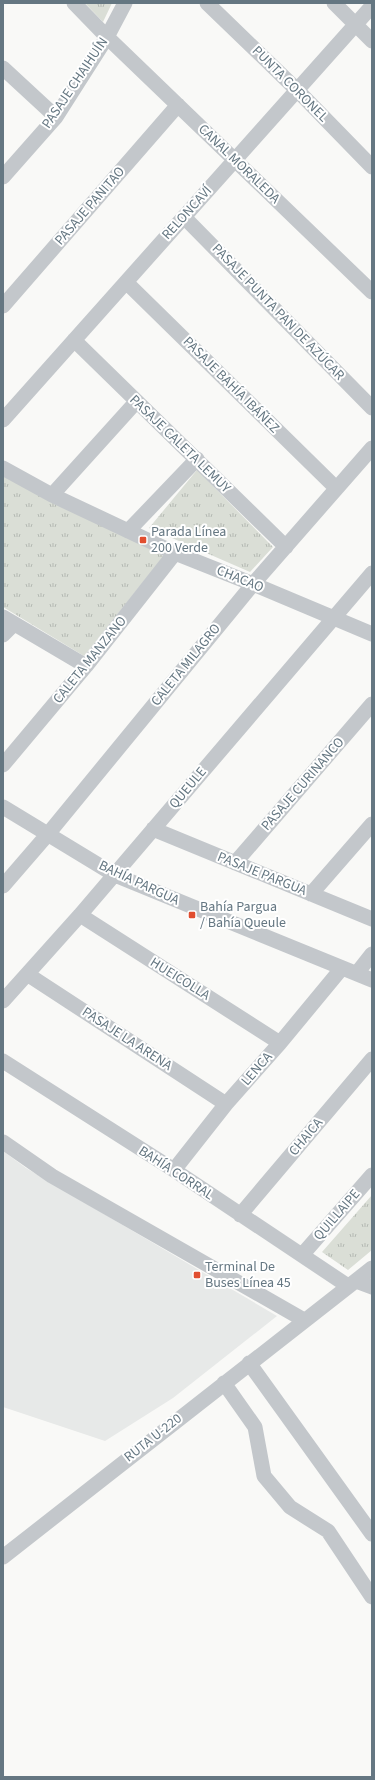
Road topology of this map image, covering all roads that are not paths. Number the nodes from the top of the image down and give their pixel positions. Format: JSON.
{"nodes":[{"id":1,"x":74,"y":3,"type":"edge"},
{"id":2,"x":125,"y":3,"type":"edge"},
{"id":3,"x":207,"y":3,"type":"edge"},
{"id":4,"x":334,"y":3,"type":"edge"},
{"id":5,"x":372,"y":6,"type":"edge"},
{"id":6,"x":356,"y":24,"type":"junction"},
{"id":7,"x":107,"y":37,"type":"junction"},
{"id":8,"x":372,"y":41,"type":"edge"},
{"id":9,"x":3,"y":68,"type":"edge"},
{"id":10,"x":297,"y":90,"type":"junction"},
{"id":11,"x":178,"y":105,"type":"junction"},
{"id":12,"x":56,"y":117,"type":"junction"},
{"id":13,"x":235,"y":160,"type":"junction"},
{"id":14,"x":372,"y":167,"type":"edge"},
{"id":15,"x":3,"y":177,"type":"edge"},
{"id":16,"x":184,"y":217,"type":"junction"},
{"id":17,"x":126,"y":282,"type":"junction"},
{"id":18,"x":372,"y":292,"type":"edge"},
{"id":19,"x":3,"y":306,"type":"edge"},
{"id":20,"x":74,"y":340,"type":"junction"},
{"id":21,"x":136,"y":402,"type":"junction"},
{"id":22,"x":372,"y":408,"type":"edge"},
{"id":23,"x":3,"y":420,"type":"edge"},
{"id":24,"x":372,"y":448,"type":"edge"},
{"id":25,"x":197,"y":459,"type":"junction"},
{"id":26,"x":3,"y":468,"type":"edge"},
{"id":27,"x":336,"y":488,"type":"junction"},
{"id":28,"x":52,"y":495,"type":"junction"},
{"id":29,"x":128,"y":531,"type":"junction"},
{"id":30,"x":286,"y":548,"type":"junction"},
{"id":31,"x":175,"y":553,"type":"junction"},
{"id":32,"x":372,"y":573,"type":"edge"},
{"id":33,"x":253,"y":584,"type":"junction"},
{"id":34,"x":333,"y":618,"type":"junction"},
{"id":35,"x":8,"y":620,"type":"edge"},
{"id":36,"x":372,"y":634,"type":"edge"},
{"id":37,"x":3,"y":635,"type":"edge"},
{"id":38,"x":86,"y":666,"type":"junction"},
{"id":39,"x":372,"y":704,"type":"edge"},
{"id":40,"x":3,"y":765,"type":"edge"},
{"id":41,"x":3,"y":807,"type":"edge"},
{"id":42,"x":372,"y":824,"type":"edge"},
{"id":43,"x":153,"y":829,"type":"junction"},
{"id":44,"x":48,"y":834,"type":"junction"},
{"id":45,"x":235,"y":863,"type":"junction"},
{"id":46,"x":115,"y":875,"type":"junction"},
{"id":47,"x":3,"y":886,"type":"edge"},
{"id":48,"x":311,"y":894,"type":"junction"},
{"id":49,"x":80,"y":915,"type":"junction"},
{"id":50,"x":372,"y":919,"type":"edge"},
{"id":51,"x":372,"y":954,"type":"edge"},
{"id":52,"x":342,"y":968,"type":"junction"},
{"id":53,"x":357,"y":973,"type":"junction"},
{"id":54,"x":27,"y":974,"type":"junction"},
{"id":55,"x":372,"y":980,"type":"edge"},
{"id":56,"x":3,"y":1001,"type":"edge"},
{"id":57,"x":280,"y":1043,"type":"junction"},
{"id":58,"x":372,"y":1059,"type":"edge"},
{"id":59,"x":3,"y":1061,"type":"edge"},
{"id":60,"x":226,"y":1104,"type":"junction"},
{"id":61,"x":3,"y":1142,"type":"edge"},
{"id":62,"x":174,"y":1170,"type":"junction"},
{"id":63,"x":372,"y":1175,"type":"edge"},
{"id":64,"x":240,"y":1214,"type":"junction"},
{"id":65,"x":302,"y":1255,"type":"junction"},
{"id":66,"x":372,"y":1268,"type":"edge"},
{"id":67,"x":352,"y":1284,"type":"junction"},
{"id":68,"x":372,"y":1287,"type":"edge"},
{"id":69,"x":304,"y":1320,"type":"junction"},
{"id":70,"x":249,"y":1363,"type":"junction"},
{"id":71,"x":224,"y":1383,"type":"junction"},
{"id":72,"x":372,"y":1534,"type":"edge"},
{"id":73,"x":3,"y":1557,"type":"edge"},
{"id":74,"x":372,"y":1597,"type":"edge"}],
"edges":[{"from":1,"to":7,"type":"street","name":"CANAL MORALEDA"},
{"from":2,"to":7,"type":"street","name":"PASAJE CHAIHUÍN"},
{"from":3,"to":10,"type":"street","name":"PUNTA CORONEL"},
{"from":4,"to":6,"type":"street"},
{"from":5,"to":6,"type":"street","name":"RELONCAVÍ"},
{"from":6,"to":8,"type":"street"},
{"from":6,"to":10,"type":"street","name":"RELONCAVÍ"},
{"from":7,"to":11,"type":"street","name":"CANAL MORALEDA"},
{"from":7,"to":12,"type":"street","name":"PASAJE CHAIHUÍN"},
{"from":9,"to":12,"type":"street"},
{"from":10,"to":13,"type":"street","name":"RELONCAVÍ"},
{"from":10,"to":14,"type":"street","name":"PUNTA CORONEL"},
{"from":11,"to":13,"type":"street","name":"CANAL MORALEDA"},
{"from":11,"to":19,"type":"street","name":"PASAJE PANITAO"},
{"from":12,"to":15,"type":"street","name":"PASAJE CHAIHUÍN"},
{"from":13,"to":16,"type":"street","name":"RELONCAVÍ"},
{"from":13,"to":18,"type":"street","name":"CANAL MORALEDA"},
{"from":16,"to":17,"type":"street","name":"RELONCAVÍ"},
{"from":16,"to":22,"type":"street","name":"PASAJE PUNTA PAN DE AZÚCAR"},
{"from":17,"to":20,"type":"street","name":"RELONCAVÍ"},
{"from":17,"to":27,"type":"street","name":"PASAJE BAHÍA IBÁÑEZ"},
{"from":20,"to":21,"type":"street","name":"PASAJE CALETA LEMUY"},
{"from":20,"to":23,"type":"street","name":"RELONCAVÍ"},
{"from":21,"to":25,"type":"street","name":"PASAJE CALETA LEMUY"},
{"from":21,"to":28,"type":"street"},
{"from":24,"to":27,"type":"street","name":"CALETA MILAGRO"},
{"from":25,"to":29,"type":"street"},
{"from":25,"to":30,"type":"street","name":"PASAJE CALETA LEMUY"},
{"from":26,"to":28,"type":"street","name":"CHACAO"},
{"from":27,"to":30,"type":"street","name":"CALETA MILAGRO"},
{"from":28,"to":29,"type":"street","name":"CHACAO"},
{"from":29,"to":31,"type":"street","name":"CHACAO"},
{"from":30,"to":33,"type":"street","name":"CALETA MILAGRO"},
{"from":31,"to":33,"type":"street","name":"CHACAO"},
{"from":31,"to":38,"type":"street","name":"CALETA MANZANO"},
{"from":32,"to":34,"type":"street","name":"QUEULE"},
{"from":33,"to":34,"type":"street","name":"CHACAO"},
{"from":33,"to":44,"type":"street","name":"CALETA MILAGRO"},
{"from":34,"to":36,"type":"street","name":"CHACAO"},
{"from":34,"to":43,"type":"street","name":"QUEULE"},
{"from":35,"to":37,"type":"street"},
{"from":35,"to":38,"type":"street"},
{"from":38,"to":40,"type":"street","name":"CALETA MANZANO"},
{"from":39,"to":45,"type":"street","name":"PASAJE CURINANCO"},
{"from":41,"to":44,"type":"street","name":"BAHÍA PARGUA"},
{"from":42,"to":48,"type":"street"},
{"from":43,"to":45,"type":"street","name":"PASAJE PARGUA"},
{"from":43,"to":46,"type":"street","name":"QUEULE"},
{"from":44,"to":46,"type":"street","name":"BAHÍA PARGUA"},
{"from":44,"to":47,"type":"street","name":"CALETA MILAGRO"},
{"from":45,"to":48,"type":"street","name":"PASAJE PARGUA"},
{"from":46,"to":49,"type":"street","name":"QUEULE"},
{"from":46,"to":52,"type":"street","name":"BAHÍA PARGUA"},
{"from":48,"to":50,"type":"street","name":"PASAJE PARGUA"},
{"from":49,"to":54,"type":"street","name":"QUEULE"},
{"from":49,"to":57,"type":"street","name":"HUEICOLLA"},
{"from":51,"to":53,"type":"street"},
{"from":52,"to":53,"type":"street","name":"BAHÍA PARGUA"},
{"from":52,"to":57,"type":"street","name":"LENCA"},
{"from":53,"to":55,"type":"street","name":"BAHÍA PARGUA"},
{"from":54,"to":56,"type":"street","name":"QUEULE"},
{"from":54,"to":60,"type":"street","name":"PASAJE LA ARENA"},
{"from":57,"to":60,"type":"street","name":"LENCA"},
{"from":58,"to":64,"type":"street","name":"CHAICA"},
{"from":59,"to":62,"type":"street","name":"BAHÍA CORRAL"},
{"from":60,"to":62,"type":"street","name":"LENCA"},
{"from":61,"to":69,"type":"street"},
{"from":62,"to":64,"type":"street","name":"BAHÍA CORRAL"},
{"from":63,"to":65,"type":"street","name":"QUILLAIPE"},
{"from":64,"to":65,"type":"street","name":"BAHÍA CORRAL"},
{"from":65,"to":67,"type":"street","name":"BAHÍA CORRAL"},
{"from":66,"to":67,"type":"street","name":"RUTA U-220"},
{"from":67,"to":68,"type":"street","name":"BAHÍA CORRAL"},
{"from":67,"to":69,"type":"street","name":"RUTA U-220"},
{"from":69,"to":70,"type":"street","name":"RUTA U-220"},
{"from":70,"to":71,"type":"street","name":"RUTA U-220"},
{"from":70,"to":72,"type":"street"},
{"from":71,"to":73,"type":"street","name":"RUTA U-220"},
{"from":71,"to":74,"type":"street"}]}
